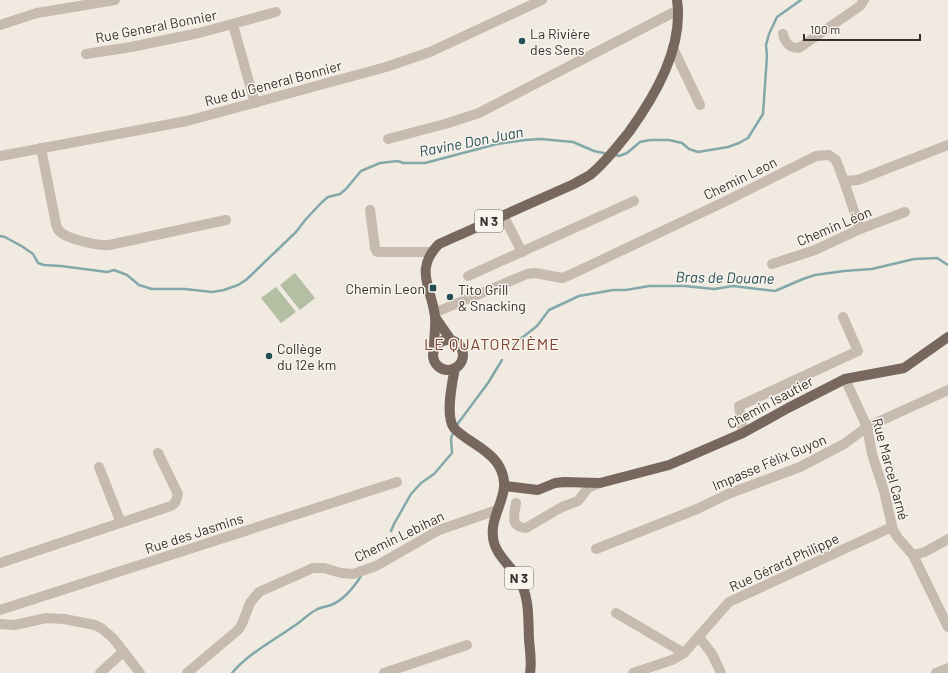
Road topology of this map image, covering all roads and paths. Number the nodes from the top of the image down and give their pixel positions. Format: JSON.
{"nodes":[{"id":1,"x":115,"y":0,"type":"edge"},
{"id":2,"x":540,"y":0,"type":"edge"},
{"id":3,"x":864,"y":0,"type":"edge"},
{"id":4,"x":678,"y":5,"type":"edge"},
{"id":5,"x":276,"y":12,"type":"dead end"},
{"id":6,"x":233,"y":24,"type":"junction"},
{"id":7,"x":0,"y":25,"type":"edge"},
{"id":8,"x":783,"y":34,"type":"dead end"},
{"id":9,"x":673,"y":48,"type":"junction"},
{"id":10,"x":86,"y":54,"type":"dead end"},
{"id":11,"x":255,"y":103,"type":"junction"},
{"id":12,"x":700,"y":105,"type":"dead end"},
{"id":13,"x":388,"y":139,"type":"dead end"},
{"id":14,"x":948,"y":145,"type":"edge"},
{"id":15,"x":41,"y":148,"type":"junction"},
{"id":16,"x":0,"y":156,"type":"edge"},
{"id":17,"x":844,"y":181,"type":"junction"},
{"id":18,"x":634,"y":201,"type":"dead end"},
{"id":19,"x":370,"y":210,"type":"dead end"},
{"id":20,"x":905,"y":212,"type":"dead end"},
{"id":21,"x":503,"y":215,"type":"junction"},
{"id":22,"x":226,"y":220,"type":"dead end"},
{"id":23,"x":860,"y":229,"type":"junction"},
{"id":24,"x":431,"y":252,"type":"junction"},
{"id":25,"x":522,"y":252,"type":"junction"},
{"id":26,"x":772,"y":264,"type":"dead end"},
{"id":27,"x":468,"y":276,"type":"dead end"},
{"id":28,"x":435,"y":315,"type":"junction"},
{"id":29,"x":843,"y":317,"type":"dead end"},
{"id":30,"x":948,"y":337,"type":"edge"},
{"id":31,"x":451,"y":340,"type":"junction"},
{"id":32,"x":434,"y":347,"type":"junction"},
{"id":33,"x":450,"y":369,"type":"junction"},
{"id":34,"x":845,"y":379,"type":"junction"},
{"id":35,"x":948,"y":390,"type":"edge"},
{"id":36,"x":867,"y":428,"type":"junction"},
{"id":37,"x":743,"y":433,"type":"junction"},
{"id":38,"x":158,"y":453,"type":"dead end"},
{"id":39,"x":99,"y":467,"type":"dead end"},
{"id":40,"x":397,"y":482,"type":"dead end"},
{"id":41,"x":600,"y":483,"type":"junction"},
{"id":42,"x":505,"y":486,"type":"junction"},
{"id":43,"x":516,"y":503,"type":"dead end"},
{"id":44,"x":497,"y":510,"type":"junction"},
{"id":45,"x":121,"y":523,"type":"junction"},
{"id":46,"x":892,"y":527,"type":"junction"},
{"id":47,"x":948,"y":539,"type":"edge"},
{"id":48,"x":596,"y":549,"type":"dead end"},
{"id":49,"x":913,"y":555,"type":"junction"},
{"id":50,"x":0,"y":563,"type":"edge"},
{"id":51,"x":0,"y":610,"type":"edge"},
{"id":52,"x":616,"y":613,"type":"dead end"},
{"id":53,"x":0,"y":624,"type":"edge"},
{"id":54,"x":948,"y":627,"type":"edge"},
{"id":55,"x":699,"y":637,"type":"junction"},
{"id":56,"x":467,"y":645,"type":"dead end"},
{"id":57,"x":123,"y":652,"type":"junction"},
{"id":58,"x":684,"y":653,"type":"junction"},
{"id":59,"x":948,"y":668,"type":"edge"},
{"id":60,"x":100,"y":673,"type":"edge"},
{"id":61,"x":140,"y":673,"type":"edge"},
{"id":62,"x":187,"y":673,"type":"edge"},
{"id":63,"x":384,"y":673,"type":"edge"},
{"id":64,"x":530,"y":673,"type":"edge"},
{"id":65,"x":633,"y":673,"type":"edge"},
{"id":66,"x":721,"y":673,"type":"edge"},
{"id":67,"x":936,"y":673,"type":"edge"}],
"edges":[{"from":1,"to":7,"type":"street"},
{"from":2,"to":11,"type":"street","name":"Rue du General Bonnier"},
{"from":3,"to":8,"type":"street"},
{"from":4,"to":9,"type":"main road","number":"N 3"},
{"from":4,"to":13,"type":"street"},
{"from":5,"to":6,"type":"street","name":"Rue General Bonnier"},
{"from":6,"to":10,"type":"street","name":"Rue General Bonnier"},
{"from":6,"to":11,"type":"street","name":"Rue General Bonnier"},
{"from":9,"to":12,"type":"street"},
{"from":9,"to":21,"type":"main road","number":"N 3"},
{"from":11,"to":15,"type":"street","name":"Rue du General Bonnier"},
{"from":14,"to":17,"type":"street"},
{"from":15,"to":16,"type":"street","name":"Rue du General Bonnier"},
{"from":15,"to":22,"type":"street"},
{"from":17,"to":23,"type":"street","name":"Chemin Leon"},
{"from":17,"to":28,"type":"street","name":"Chemin Leon"},
{"from":18,"to":25,"type":"street"},
{"from":19,"to":24,"type":"street"},
{"from":20,"to":23,"type":"street","name":"Chemin Léon"},
{"from":21,"to":24,"type":"main road","number":"N 3"},
{"from":21,"to":25,"type":"street"},
{"from":23,"to":26,"type":"street","name":"Chemin Léon"},
{"from":24,"to":28,"type":"main road"},
{"from":25,"to":27,"type":"street"},
{"from":28,"to":31,"type":"main road"},
{"from":28,"to":32,"type":"main road"},
{"from":29,"to":37,"type":"street"},
{"from":30,"to":34,"type":"main road","name":"Chemin Isautier"},
{"from":31,"to":32,"type":"main road"},
{"from":31,"to":33,"type":"main road"},
{"from":32,"to":33,"type":"main road"},
{"from":33,"to":42,"type":"main road"},
{"from":34,"to":36,"type":"street","name":"Rue Marcel Carné"},
{"from":34,"to":37,"type":"main road","name":"Chemin Isautier"},
{"from":35,"to":36,"type":"street","name":"Impasse Félix Guyon"},
{"from":36,"to":46,"type":"street","name":"Rue Marcel Carné"},
{"from":36,"to":48,"type":"street","name":"Impasse Félix Guyon"},
{"from":37,"to":41,"type":"main road","name":"Chemin Isautier"},
{"from":38,"to":45,"type":"street"},
{"from":39,"to":45,"type":"street"},
{"from":40,"to":51,"type":"street","name":"Rue des Jasmins"},
{"from":41,"to":42,"type":"main road","name":"Chemin Isautier"},
{"from":41,"to":43,"type":"street","name":"Chemin Isautier"},
{"from":42,"to":44,"type":"main road","number":"N 3"},
{"from":44,"to":62,"type":"street","name":"Chemin Lebihan"},
{"from":44,"to":64,"type":"main road","number":"N 3"},
{"from":45,"to":50,"type":"street"},
{"from":46,"to":49,"type":"street","name":"Rue Marcel Carné"},
{"from":46,"to":55,"type":"street","name":"Rue Gérard Philippe"},
{"from":47,"to":49,"type":"street"},
{"from":49,"to":54,"type":"street","name":"Rue Marcel Carné"},
{"from":52,"to":58,"type":"street"},
{"from":53,"to":57,"type":"street"},
{"from":55,"to":58,"type":"street","name":"Rue Gérard Philippe"},
{"from":55,"to":66,"type":"street"},
{"from":56,"to":63,"type":"street"},
{"from":57,"to":60,"type":"street"},
{"from":57,"to":61,"type":"street"},
{"from":58,"to":65,"type":"street","name":"Rue Gérard Philippe"},
{"from":59,"to":67,"type":"street"}]}
